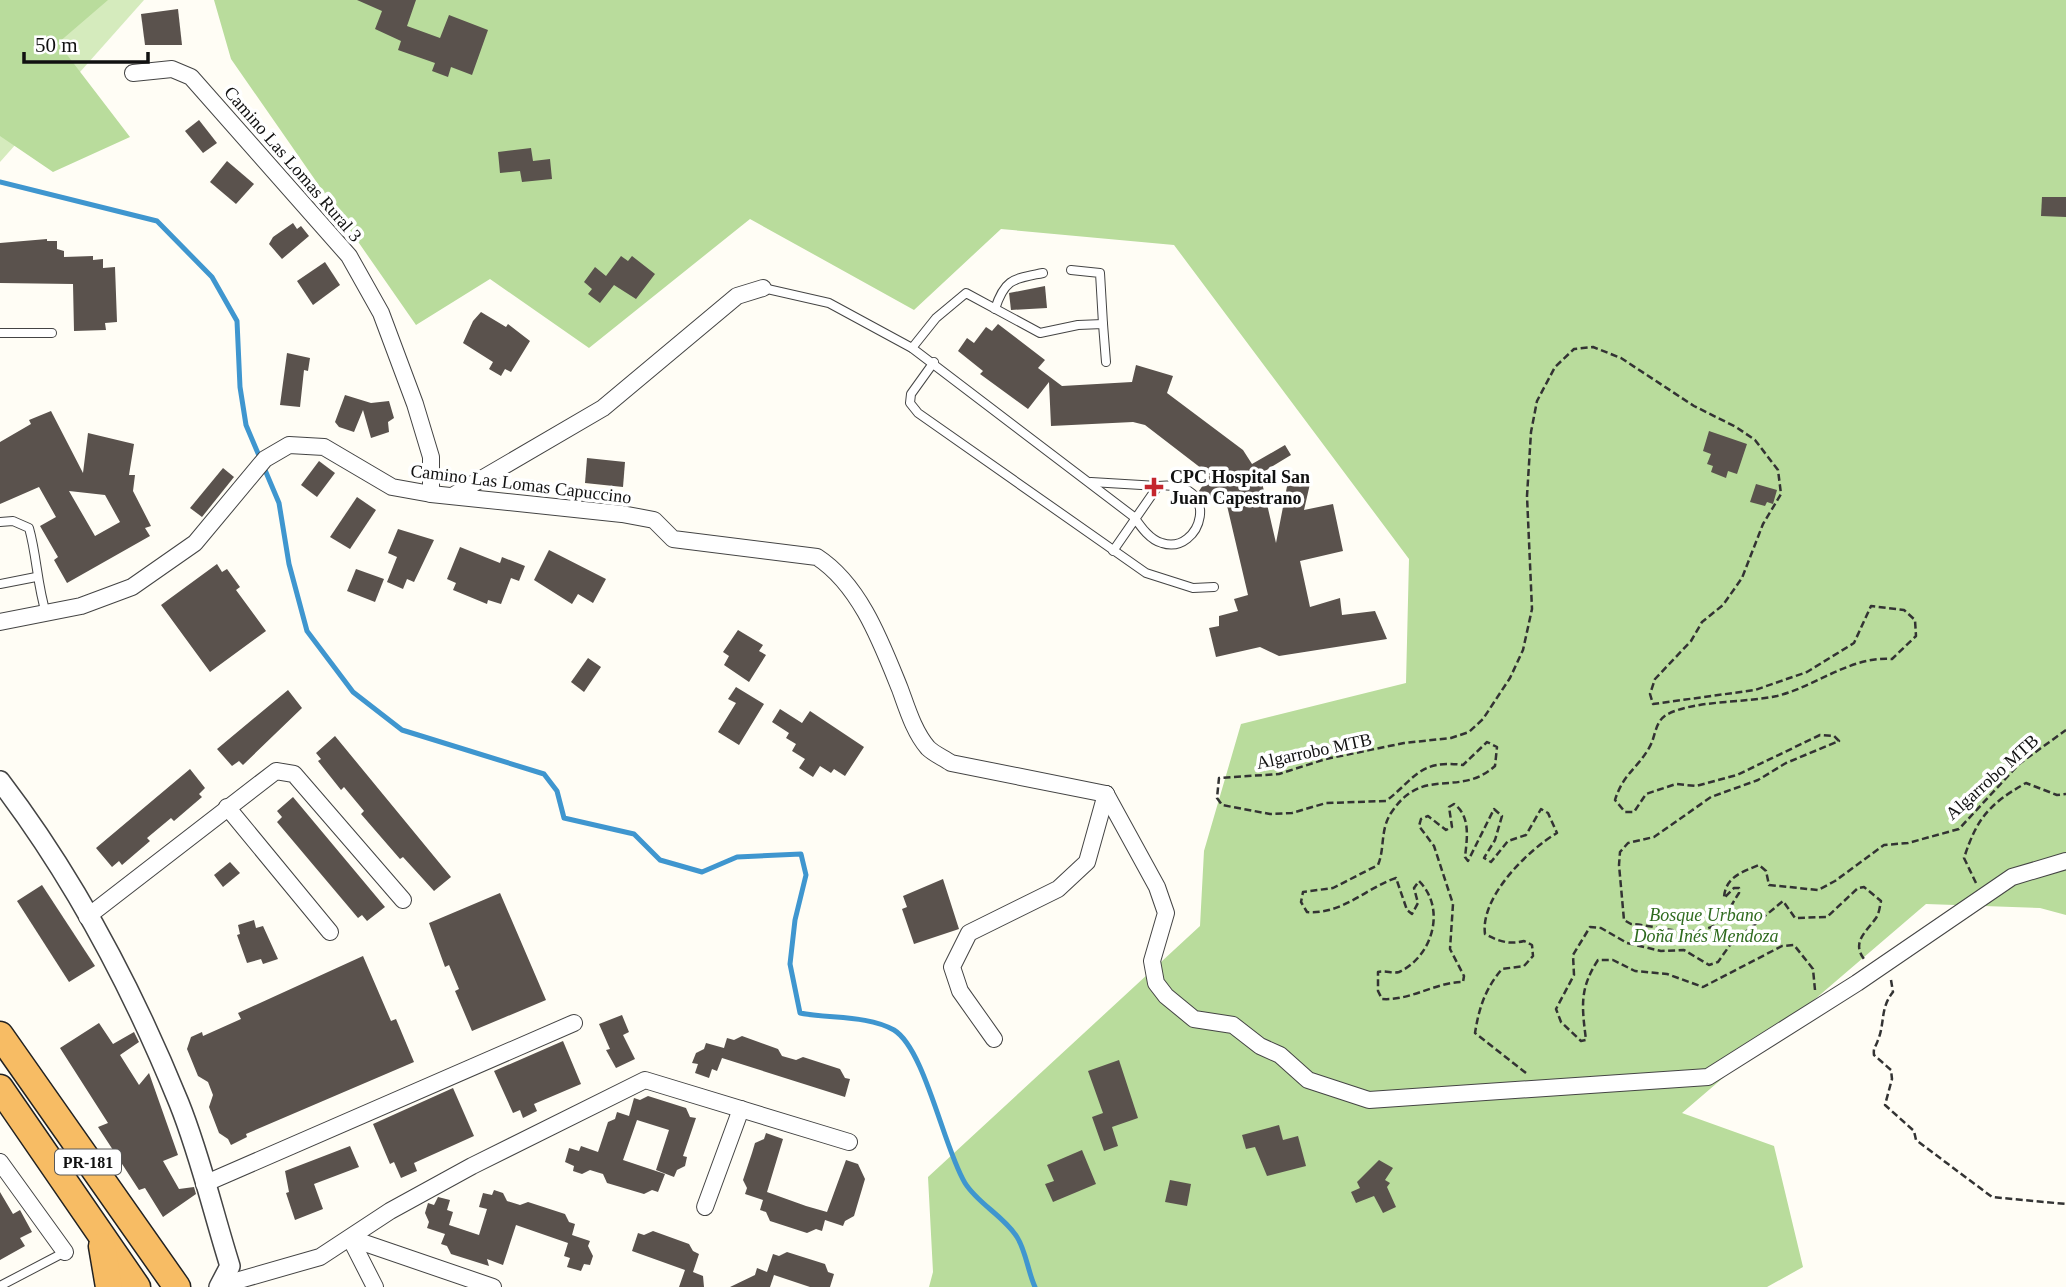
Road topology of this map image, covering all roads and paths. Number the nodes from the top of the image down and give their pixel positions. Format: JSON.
{"nodes":[{"id":1,"x":133,"y":73,"type":"dead end"},
{"id":2,"x":1071,"y":270,"type":"dead end"},
{"id":3,"x":1043,"y":273,"type":"dead end"},
{"id":4,"x":763,"y":288,"type":"joint"},
{"id":5,"x":995,"y":309,"type":"junction"},
{"id":6,"x":1103,"y":324,"type":"junction"},
{"id":7,"x":0,"y":333,"type":"edge"},
{"id":8,"x":52,"y":333,"type":"dead end"},
{"id":9,"x":912,"y":348,"type":"junction"},
{"id":10,"x":933,"y":362,"type":"junction"},
{"id":11,"x":1106,"y":362,"type":"dead end"},
{"id":12,"x":1089,"y":482,"type":"junction"},
{"id":13,"x":1158,"y":486,"type":"junction"},
{"id":14,"x":431,"y":494,"type":"junction"},
{"id":15,"x":454,"y":495,"type":"junction"},
{"id":16,"x":1134,"y":517,"type":"junction"},
{"id":17,"x":0,"y":522,"type":"edge"},
{"id":18,"x":1113,"y":551,"type":"junction"},
{"id":19,"x":36,"y":577,"type":"junction"},
{"id":20,"x":0,"y":584,"type":"edge"},
{"id":21,"x":1213,"y":587,"type":"dead end"},
{"id":22,"x":47,"y":613,"type":"junction"},
{"id":23,"x":0,"y":622,"type":"edge"},
{"id":24,"x":2066,"y":730,"type":"edge"},
{"id":25,"x":0,"y":781,"type":"edge"},
{"id":26,"x":1106,"y":794,"type":"junction"},
{"id":27,"x":2066,"y":794,"type":"edge"},
{"id":28,"x":227,"y":807,"type":"junction"},
{"id":29,"x":2066,"y":861,"type":"edge"},
{"id":30,"x":1984,"y":886,"type":"dead end"},
{"id":31,"x":403,"y":900,"type":"dead end"},
{"id":32,"x":87,"y":917,"type":"junction"},
{"id":33,"x":330,"y":932,"type":"dead end"},
{"id":34,"x":1876,"y":970,"type":"junction"},
{"id":35,"x":1811,"y":993,"type":"dead end"},
{"id":36,"x":574,"y":1023,"type":"dead end"},
{"id":37,"x":0,"y":1035,"type":"edge"},
{"id":38,"x":994,"y":1039,"type":"dead end"},
{"id":39,"x":1527,"y":1073,"type":"dead end"},
{"id":40,"x":0,"y":1088,"type":"edge"},
{"id":41,"x":741,"y":1109,"type":"junction"},
{"id":42,"x":849,"y":1142,"type":"dead end"},
{"id":43,"x":1,"y":1166,"type":"edge"},
{"id":44,"x":204,"y":1184,"type":"junction"},
{"id":45,"x":2066,"y":1204,"type":"edge"},
{"id":46,"x":705,"y":1207,"type":"dead end"},
{"id":47,"x":99,"y":1234,"type":"junction"},
{"id":48,"x":350,"y":1238,"type":"junction"},
{"id":49,"x":65,"y":1252,"type":"joint"},
{"id":50,"x":0,"y":1286,"type":"edge"},
{"id":51,"x":220,"y":1286,"type":"edge"},
{"id":52,"x":109,"y":1287,"type":"edge"},
{"id":53,"x":137,"y":1287,"type":"edge"},
{"id":54,"x":177,"y":1287,"type":"edge"},
{"id":55,"x":375,"y":1287,"type":"edge"},
{"id":56,"x":493,"y":1287,"type":"edge"}],
"edges":[{"from":1,"to":14,"type":"street","name":"Camino Las Lomas Rural 3"},
{"from":2,"to":6,"type":"lane"},
{"from":3,"to":5,"type":"lane"},
{"from":4,"to":9,"type":"lane"},
{"from":4,"to":15,"type":"street"},
{"from":5,"to":6,"type":"lane"},
{"from":5,"to":9,"type":"lane"},
{"from":6,"to":11,"type":"lane"},
{"from":7,"to":8,"type":"lane"},
{"from":9,"to":10,"type":"lane"},
{"from":10,"to":12,"type":"lane"},
{"from":10,"to":18,"type":"lane"},
{"from":12,"to":13,"type":"lane"},
{"from":12,"to":16,"type":"lane"},
{"from":13,"to":16,"type":"lane"},
{"from":13,"to":16,"type":"lane"},
{"from":14,"to":15,"type":"street","name":"Camino Las Lomas Capuccino"},
{"from":14,"to":22,"type":"street","name":"Camino Las Lomas Capuccino"},
{"from":15,"to":26,"type":"street","name":"Camino Las Lomas Capuccino"},
{"from":16,"to":18,"type":"lane"},
{"from":17,"to":19,"type":"lane"},
{"from":18,"to":21,"type":"lane"},
{"from":19,"to":20,"type":"lane"},
{"from":19,"to":22,"type":"lane"},
{"from":22,"to":23,"type":"street","name":"Camino Las Lomas Capuccino"},
{"from":24,"to":39,"type":"path","name":"Algarrobo MTB"},
{"from":25,"to":32,"type":"street"},
{"from":26,"to":34,"type":"street"},
{"from":26,"to":38,"type":"street"},
{"from":27,"to":30,"type":"path","name":"Algarrobo MTB"},
{"from":28,"to":31,"type":"street"},
{"from":28,"to":32,"type":"street"},
{"from":28,"to":33,"type":"street"},
{"from":29,"to":34,"type":"street"},
{"from":32,"to":44,"type":"street"},
{"from":34,"to":35,"type":"path"},
{"from":34,"to":45,"type":"path"},
{"from":36,"to":44,"type":"street"},
{"from":37,"to":54,"type":"highway","number":"PR-181"},
{"from":40,"to":47,"type":"highway","number":"PR-181"},
{"from":41,"to":42,"type":"street"},
{"from":41,"to":46,"type":"street"},
{"from":41,"to":48,"type":"street"},
{"from":43,"to":49,"type":"street"},
{"from":44,"to":51,"type":"street"},
{"from":47,"to":52,"type":"highway"},
{"from":47,"to":53,"type":"highway","number":"PR-181"},
{"from":48,"to":51,"type":"street"},
{"from":48,"to":55,"type":"street"},
{"from":48,"to":56,"type":"street"},
{"from":49,"to":50,"type":"lane"}]}
